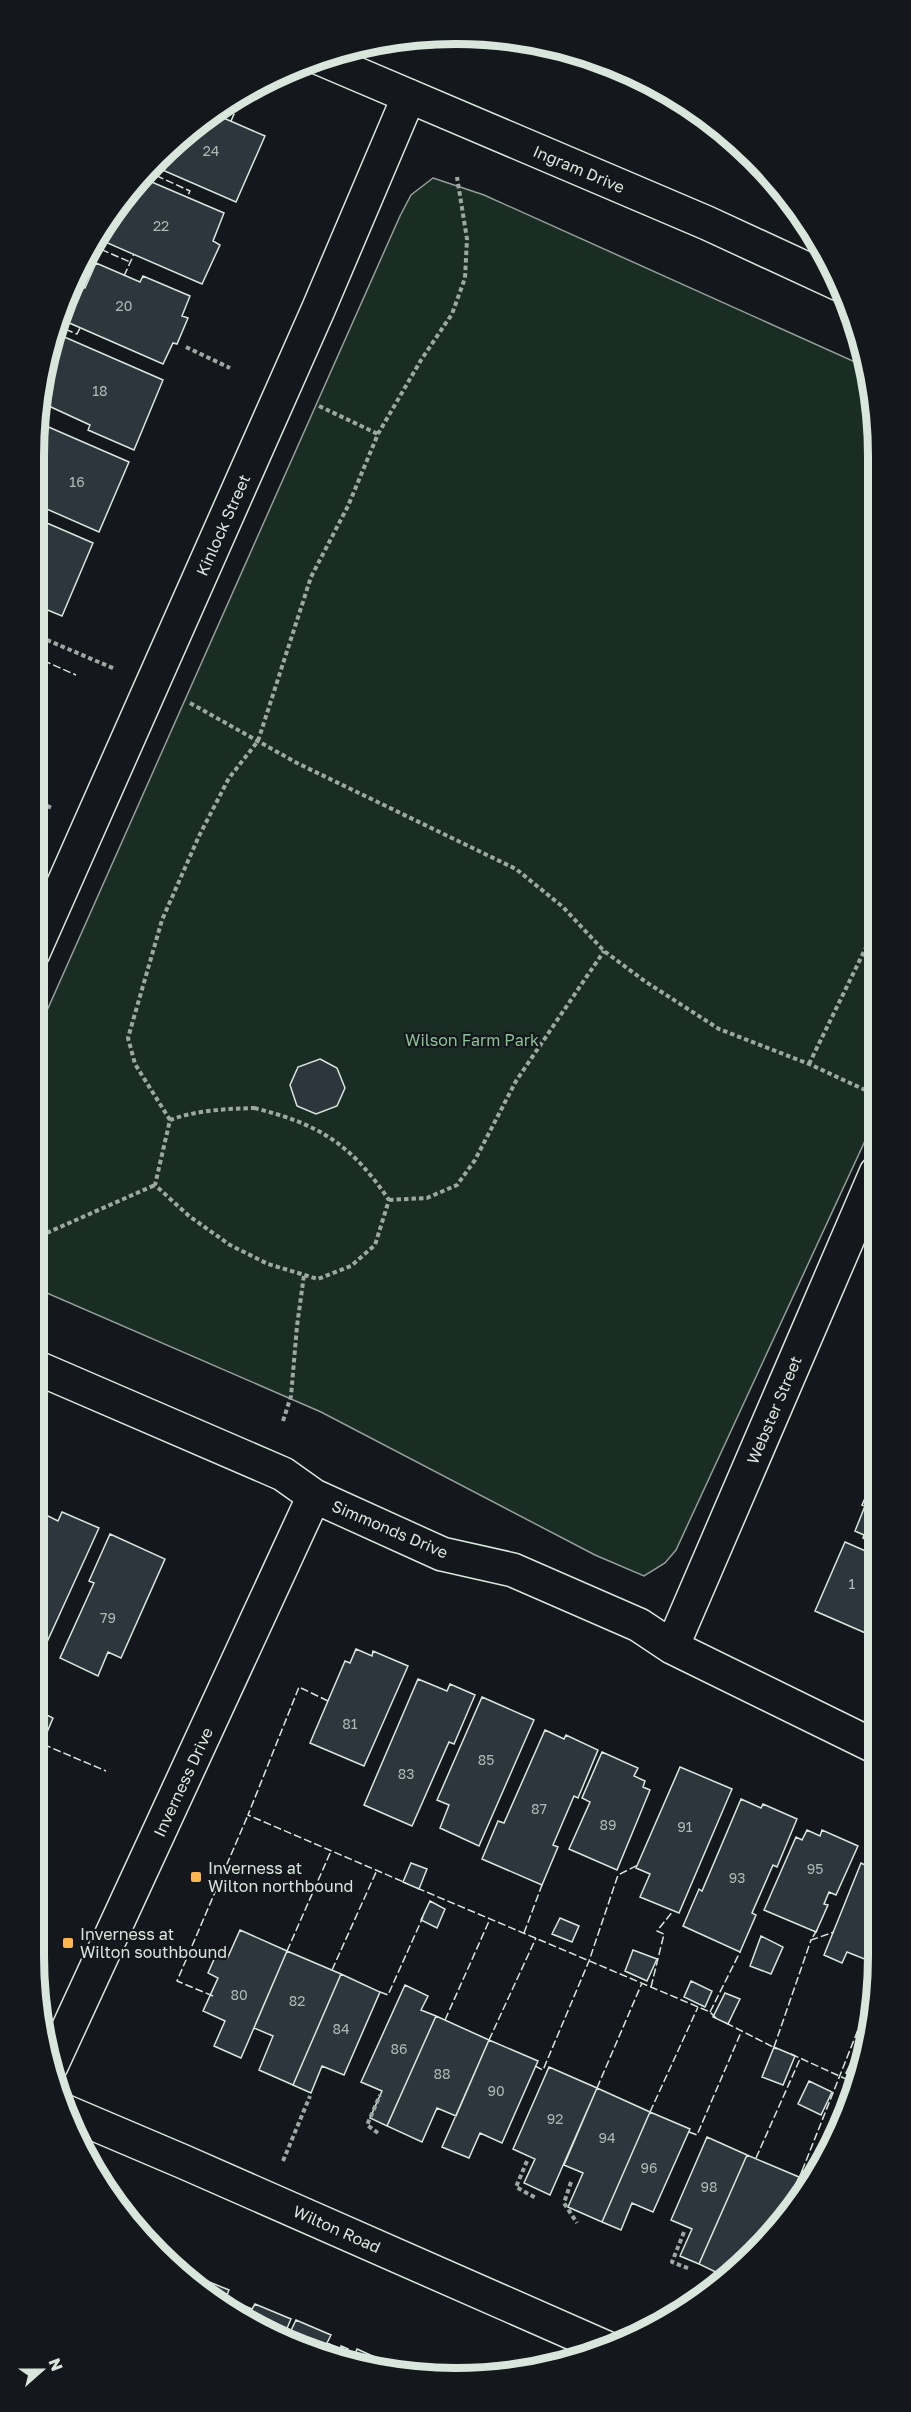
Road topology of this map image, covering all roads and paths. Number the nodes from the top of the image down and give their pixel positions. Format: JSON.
{"nodes":[{"id":1,"x":331,"y":63,"type":"edge"},
{"id":2,"x":409,"y":96,"type":"junction"},
{"id":3,"x":457,"y":177,"type":"dead end"},
{"id":4,"x":828,"y":279,"type":"edge"},
{"id":5,"x":186,"y":347,"type":"dead end"},
{"id":6,"x":230,"y":368,"type":"dead end"},
{"id":7,"x":283,"y":389,"type":"junction"},
{"id":8,"x":378,"y":434,"type":"junction"},
{"id":9,"x":44,"y":639,"type":"edge"},
{"id":10,"x":152,"y":686,"type":"junction"},
{"id":11,"x":258,"y":741,"type":"junction"},
{"id":12,"x":44,"y":928,"type":"edge"},
{"id":13,"x":868,"y":943,"type":"edge"},
{"id":14,"x":604,"y":951,"type":"junction"},
{"id":15,"x":809,"y":1064,"type":"junction"},
{"id":16,"x":868,"y":1091,"type":"edge"},
{"id":17,"x":170,"y":1120,"type":"junction"},
{"id":18,"x":155,"y":1185,"type":"junction"},
{"id":19,"x":868,"y":1192,"type":"edge"},
{"id":20,"x":389,"y":1200,"type":"junction"},
{"id":21,"x":44,"y":1234,"type":"edge"},
{"id":22,"x":304,"y":1275,"type":"junction"},
{"id":23,"x":44,"y":1371,"type":"edge"},
{"id":24,"x":283,"y":1421,"type":"dead end"},
{"id":25,"x":314,"y":1496,"type":"junction"},
{"id":26,"x":672,"y":1647,"type":"junction"},
{"id":27,"x":868,"y":1743,"type":"edge"},
{"id":28,"x":56,"y":2055,"type":"edge"},
{"id":29,"x":380,"y":2095,"type":"dead end"},
{"id":30,"x":310,"y":2096,"type":"dead end"},
{"id":31,"x":76,"y":2116,"type":"edge"},
{"id":32,"x":378,"y":2133,"type":"dead end"},
{"id":33,"x":526,"y":2161,"type":"dead end"},
{"id":34,"x":571,"y":2182,"type":"dead end"},
{"id":35,"x":268,"y":2198,"type":"junction"},
{"id":36,"x":536,"y":2198,"type":"dead end"},
{"id":37,"x":577,"y":2223,"type":"dead end"},
{"id":38,"x":684,"y":2232,"type":"dead end"},
{"id":39,"x":690,"y":2269,"type":"dead end"},
{"id":40,"x":597,"y":2344,"type":"edge"}],
"edges":[{"from":1,"to":2,"type":"street","name":"Ingram Drive"},
{"from":2,"to":4,"type":"street","name":"Ingram Drive"},
{"from":2,"to":7,"type":"street","name":"Kinlock Street"},
{"from":3,"to":8,"type":"path"},
{"from":5,"to":6,"type":"path"},
{"from":7,"to":8,"type":"path"},
{"from":7,"to":10,"type":"street","name":"Kinlock Street"},
{"from":8,"to":11,"type":"path"},
{"from":9,"to":10,"type":"path"},
{"from":10,"to":11,"type":"path"},
{"from":10,"to":12,"type":"street","name":"Kinlock Street"},
{"from":11,"to":14,"type":"path"},
{"from":11,"to":17,"type":"path"},
{"from":13,"to":15,"type":"path"},
{"from":14,"to":15,"type":"path"},
{"from":14,"to":20,"type":"path"},
{"from":15,"to":16,"type":"path"},
{"from":17,"to":18,"type":"path"},
{"from":17,"to":20,"type":"path"},
{"from":18,"to":21,"type":"path"},
{"from":18,"to":22,"type":"path"},
{"from":19,"to":26,"type":"street","name":"Webster Street"},
{"from":20,"to":22,"type":"path"},
{"from":22,"to":24,"type":"path"},
{"from":23,"to":25,"type":"street","name":"Simmonds Drive"},
{"from":25,"to":26,"type":"street","name":"Simmonds Drive"},
{"from":25,"to":28,"type":"street","name":"Inverness Drive"},
{"from":26,"to":27,"type":"street","name":"Simmonds Drive"},
{"from":29,"to":32,"type":"path"},
{"from":30,"to":35,"type":"path"},
{"from":31,"to":35,"type":"street","name":"Wilton Road"},
{"from":33,"to":36,"type":"path"},
{"from":34,"to":37,"type":"path"},
{"from":35,"to":40,"type":"street","name":"Wilton Road"},
{"from":38,"to":39,"type":"path"}]}
